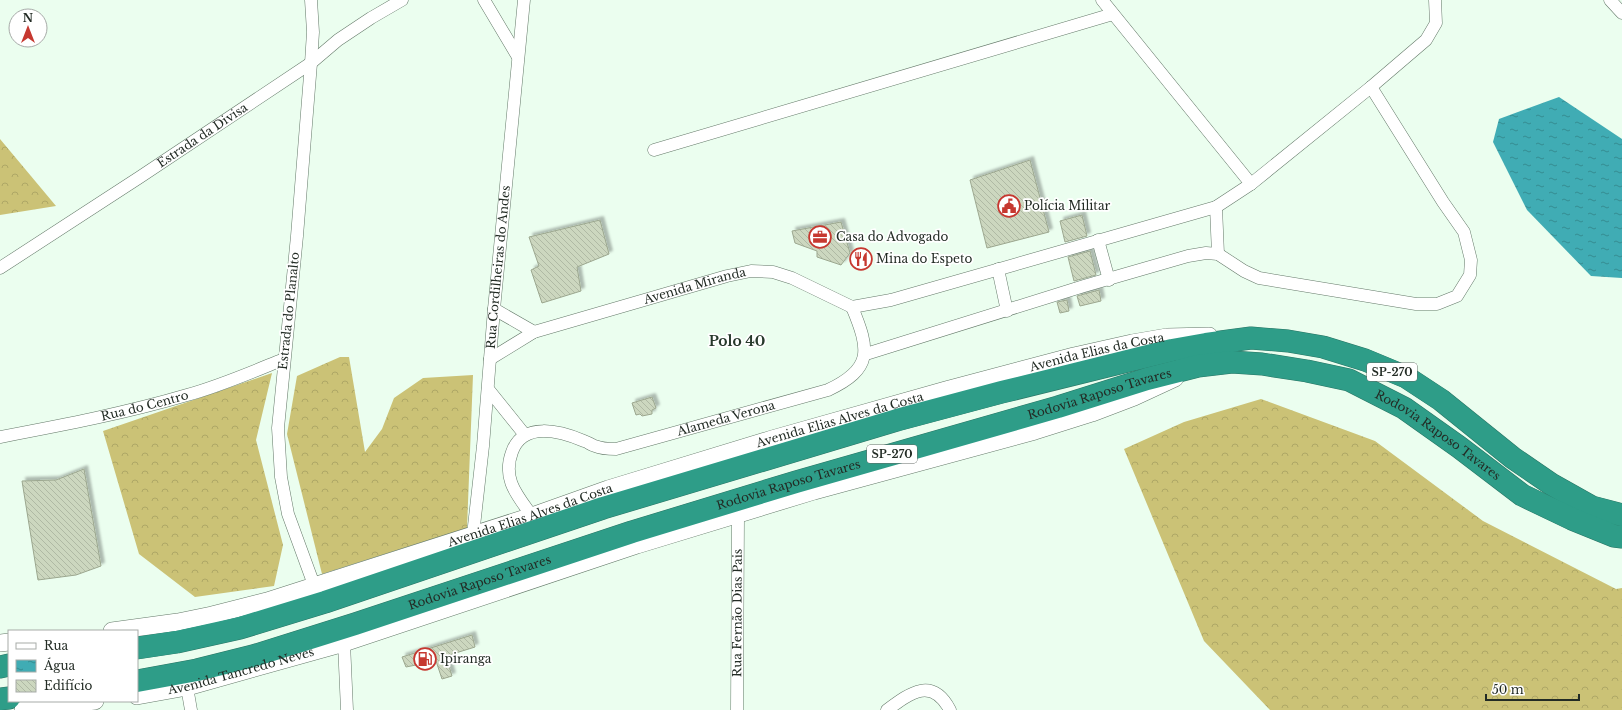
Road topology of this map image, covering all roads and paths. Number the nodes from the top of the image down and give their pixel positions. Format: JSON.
{"nodes":[{"id":1,"x":311,"y":0,"type":"edge"},
{"id":2,"x":402,"y":0,"type":"edge"},
{"id":3,"x":484,"y":0,"type":"edge"},
{"id":4,"x":524,"y":0,"type":"edge"},
{"id":5,"x":1102,"y":0,"type":"edge"},
{"id":6,"x":1435,"y":0,"type":"edge"},
{"id":7,"x":1610,"y":0,"type":"edge"},
{"id":8,"x":1622,"y":13,"type":"edge"},
{"id":9,"x":1113,"y":14,"type":"junction"},
{"id":10,"x":518,"y":58,"type":"junction"},
{"id":11,"x":311,"y":63,"type":"junction"},
{"id":12,"x":1371,"y":87,"type":"junction"},
{"id":13,"x":654,"y":150,"type":"dead end"},
{"id":14,"x":1251,"y":184,"type":"junction"},
{"id":15,"x":1216,"y":207,"type":"junction"},
{"id":16,"x":1098,"y":240,"type":"junction"},
{"id":17,"x":1218,"y":254,"type":"junction"},
{"id":18,"x":0,"y":268,"type":"edge"},
{"id":19,"x":998,"y":269,"type":"junction"},
{"id":20,"x":1109,"y":280,"type":"junction"},
{"id":21,"x":852,"y":307,"type":"junction"},
{"id":22,"x":494,"y":309,"type":"junction"},
{"id":23,"x":1007,"y":311,"type":"junction"},
{"id":24,"x":534,"y":332,"type":"junction"},
{"id":25,"x":1251,"y":338,"type":"junction"},
{"id":26,"x":866,"y":354,"type":"junction"},
{"id":27,"x":284,"y":359,"type":"junction"},
{"id":28,"x":490,"y":359,"type":"junction"},
{"id":29,"x":1198,"y":366,"type":"junction"},
{"id":30,"x":488,"y":389,"type":"junction"},
{"id":31,"x":946,"y":390,"type":"joint"},
{"id":32,"x":525,"y":435,"type":"junction"},
{"id":33,"x":0,"y":437,"type":"edge"},
{"id":34,"x":738,"y":515,"type":"junction"},
{"id":35,"x":1622,"y":515,"type":"edge"},
{"id":36,"x":532,"y":516,"type":"junction"},
{"id":37,"x":473,"y":535,"type":"junction"},
{"id":38,"x":1622,"y":537,"type":"edge"},
{"id":39,"x":314,"y":585,"type":"junction"},
{"id":40,"x":119,"y":630,"type":"edge"},
{"id":41,"x":344,"y":644,"type":"junction"},
{"id":42,"x":138,"y":648,"type":"edge"},
{"id":43,"x":138,"y":681,"type":"edge"},
{"id":44,"x":187,"y":687,"type":"junction"},
{"id":45,"x":138,"y":696,"type":"edge"},
{"id":46,"x":87,"y":702,"type":"edge"},
{"id":47,"x":22,"y":710,"type":"edge"},
{"id":48,"x":191,"y":710,"type":"edge"},
{"id":49,"x":347,"y":710,"type":"edge"},
{"id":50,"x":736,"y":710,"type":"edge"},
{"id":51,"x":887,"y":710,"type":"edge"},
{"id":52,"x":950,"y":710,"type":"edge"}],
"edges":[{"from":1,"to":11,"type":"street","name":"Estrada do Planalto"},
{"from":2,"to":11,"type":"street","name":"Estrada da Divisa"},
{"from":3,"to":10,"type":"street"},
{"from":4,"to":10,"type":"street","name":"Rua Cordilheiras do Andes"},
{"from":5,"to":9,"type":"street"},
{"from":6,"to":12,"type":"street"},
{"from":7,"to":8,"type":"street"},
{"from":9,"to":13,"type":"street"},
{"from":9,"to":14,"type":"street"},
{"from":10,"to":22,"type":"street","name":"Rua Cordilheiras do Andes"},
{"from":11,"to":18,"type":"street","name":"Estrada da Divisa"},
{"from":11,"to":27,"type":"street","name":"Estrada do Planalto"},
{"from":12,"to":14,"type":"street"},
{"from":12,"to":17,"type":"street"},
{"from":14,"to":15,"type":"street"},
{"from":15,"to":16,"type":"street"},
{"from":15,"to":17,"type":"street"},
{"from":16,"to":19,"type":"street"},
{"from":16,"to":20,"type":"street"},
{"from":17,"to":20,"type":"street"},
{"from":19,"to":21,"type":"street"},
{"from":19,"to":23,"type":"street"},
{"from":20,"to":23,"type":"street"},
{"from":21,"to":24,"type":"street","name":"Avenida Miranda"},
{"from":21,"to":26,"type":"street"},
{"from":22,"to":24,"type":"street"},
{"from":22,"to":28,"type":"street","name":"Rua Cordilheiras do Andes"},
{"from":23,"to":26,"type":"street"},
{"from":24,"to":28,"type":"street","name":"Avenida Miranda"},
{"from":25,"to":31,"type":"main road","name":"Avenida Elias da Costa"},
{"from":25,"to":35,"type":"highway","name":"Rodovia Raposo Tavares","number":"SP-270"},
{"from":25,"to":42,"type":"highway","name":"Rodovia Raposo Tavares","number":"SP-270"},
{"from":26,"to":32,"type":"street","name":"Alameda Verona"},
{"from":27,"to":33,"type":"street","name":"Rua do Centro"},
{"from":27,"to":39,"type":"street","name":"Estrada do Planalto"},
{"from":28,"to":30,"type":"street","name":"Rua Cordilheiras do Andes"},
{"from":29,"to":34,"type":"main road","name":"Avenida Tancredo Neves"},
{"from":29,"to":38,"type":"highway","name":"Rodovia Raposo Tavares","number":"SP-270"},
{"from":29,"to":43,"type":"highway","name":"Rodovia Raposo Tavares","number":"SP-270"},
{"from":30,"to":32,"type":"street"},
{"from":30,"to":37,"type":"street","name":"Rua Cordilheiras do Andes"},
{"from":31,"to":36,"type":"main road","name":"Avenida Elias Alves da Costa"},
{"from":32,"to":36,"type":"street"},
{"from":34,"to":41,"type":"main road","name":"Avenida Tancredo Neves"},
{"from":34,"to":50,"type":"street","name":"Rua Fernão Dias Pais"},
{"from":36,"to":37,"type":"main road","name":"Avenida Elias Alves da Costa"},
{"from":37,"to":39,"type":"main road","name":"Avenida Elias Alves da Costa"},
{"from":39,"to":40,"type":"main road","name":"Avenida Elias Alves da Costa"},
{"from":41,"to":44,"type":"main road","name":"Avenida Tancredo Neves"},
{"from":41,"to":49,"type":"street"},
{"from":44,"to":45,"type":"main road","name":"Avenida Tancredo Neves"},
{"from":44,"to":48,"type":"street"},
{"from":46,"to":47,"type":"main road"},
{"from":51,"to":52,"type":"street"}]}
